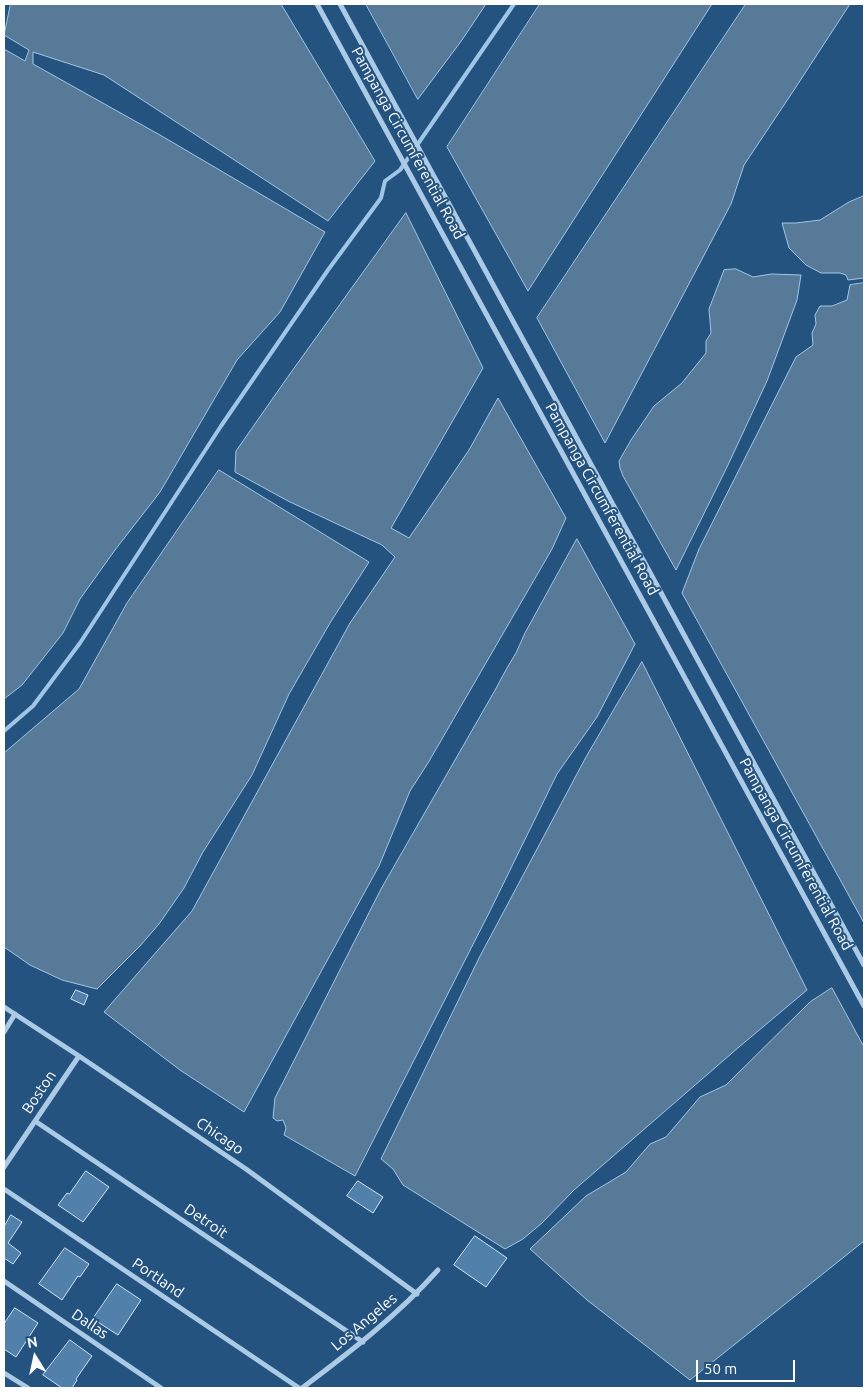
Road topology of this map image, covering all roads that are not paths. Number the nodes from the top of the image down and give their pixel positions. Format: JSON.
{"nodes":[{"id":1,"x":317,"y":4,"type":"edge"},
{"id":2,"x":340,"y":4,"type":"edge"},
{"id":3,"x":864,"y":965,"type":"edge"},
{"id":4,"x":864,"y":1006,"type":"edge"},
{"id":5,"x":4,"y":1007,"type":"edge"},
{"id":6,"x":15,"y":1014,"type":"junction"},
{"id":7,"x":4,"y":1032,"type":"edge"},
{"id":8,"x":79,"y":1056,"type":"junction"},
{"id":9,"x":35,"y":1121,"type":"junction"},
{"id":10,"x":4,"y":1167,"type":"edge"},
{"id":11,"x":4,"y":1189,"type":"edge"},
{"id":12,"x":438,"y":1270,"type":"dead end"},
{"id":13,"x":4,"y":1281,"type":"edge"},
{"id":14,"x":417,"y":1294,"type":"junction"},
{"id":15,"x":363,"y":1342,"type":"junction"},
{"id":16,"x":4,"y":1373,"type":"edge"},
{"id":17,"x":28,"y":1388,"type":"edge"},
{"id":18,"x":161,"y":1388,"type":"edge"},
{"id":19,"x":300,"y":1388,"type":"edge"}],
"edges":[{"from":1,"to":4,"type":"street","name":"Pampanga Circumferential Road"},
{"from":2,"to":3,"type":"street","name":"Pampanga Circumferential Road"},
{"from":5,"to":6,"type":"street","name":"Chicago"},
{"from":6,"to":7,"type":"street"},
{"from":6,"to":8,"type":"street","name":"Chicago"},
{"from":8,"to":9,"type":"street","name":"Boston"},
{"from":8,"to":14,"type":"street","name":"Chicago"},
{"from":9,"to":10,"type":"street","name":"Boston"},
{"from":9,"to":15,"type":"street","name":"Detroit"},
{"from":11,"to":19,"type":"street","name":"Portland"},
{"from":12,"to":14,"type":"street","name":"Los Angeles"},
{"from":13,"to":18,"type":"street","name":"Dallas"},
{"from":14,"to":15,"type":"street","name":"Los Angeles"},
{"from":15,"to":19,"type":"street","name":"Los Angeles"},
{"from":16,"to":17,"type":"street"}]}
